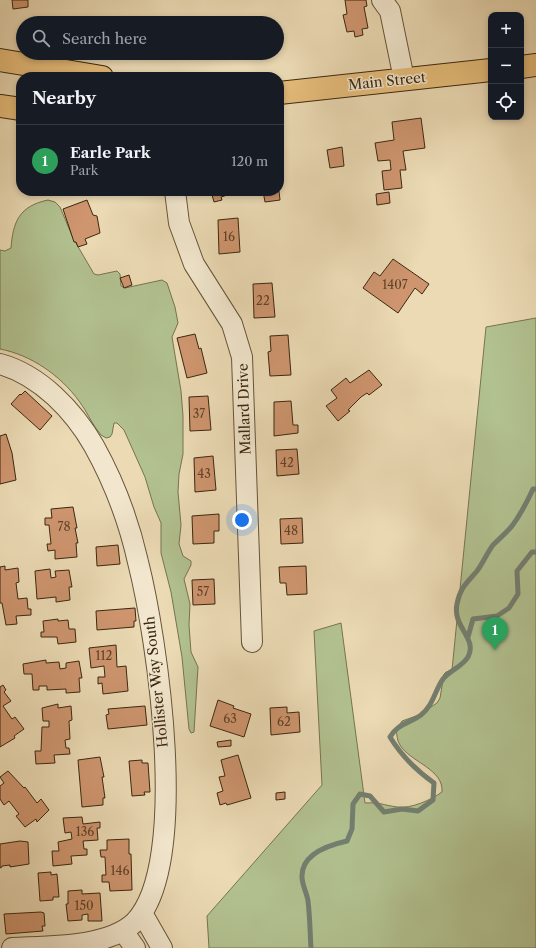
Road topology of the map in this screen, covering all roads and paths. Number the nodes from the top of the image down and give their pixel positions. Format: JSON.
{"nodes":[{"id":1,"x":382,"y":0,"type":"edge"},
{"id":2,"x":0,"y":60,"type":"edge"},
{"id":3,"x":536,"y":65,"type":"edge"},
{"id":4,"x":524,"y":67,"type":"edge"},
{"id":5,"x":488,"y":70,"type":"edge"},
{"id":6,"x":72,"y":72,"type":"edge"},
{"id":7,"x":404,"y":79,"type":"junction"},
{"id":8,"x":284,"y":92,"type":"edge"},
{"id":9,"x":0,"y":106,"type":"edge"},
{"id":10,"x":16,"y":109,"type":"edge"},
{"id":11,"x":176,"y":196,"type":"edge"},
{"id":12,"x":0,"y":364,"type":"edge"},
{"id":13,"x":252,"y":642,"type":"dead end"},
{"id":14,"x":142,"y":913,"type":"junction"},
{"id":15,"x":123,"y":931,"type":"junction"},
{"id":16,"x":12,"y":948,"type":"edge"},
{"id":17,"x":135,"y":948,"type":"edge"},
{"id":18,"x":162,"y":948,"type":"edge"}],
"edges":[{"from":1,"to":7,"type":"street"},
{"from":2,"to":6,"type":"main road"},
{"from":3,"to":4,"type":"main road"},
{"from":5,"to":7,"type":"main road","name":"Main Street"},
{"from":7,"to":8,"type":"main road","name":"Main Street"},
{"from":9,"to":10,"type":"main road"},
{"from":11,"to":13,"type":"street","name":"Mallard Drive"},
{"from":12,"to":14,"type":"street","name":"Hollister Way South"},
{"from":14,"to":15,"type":"street","name":"Hollister Way South"},
{"from":14,"to":18,"type":"street"},
{"from":15,"to":16,"type":"street","name":"Hollister Way South"},
{"from":15,"to":17,"type":"street"}]}
